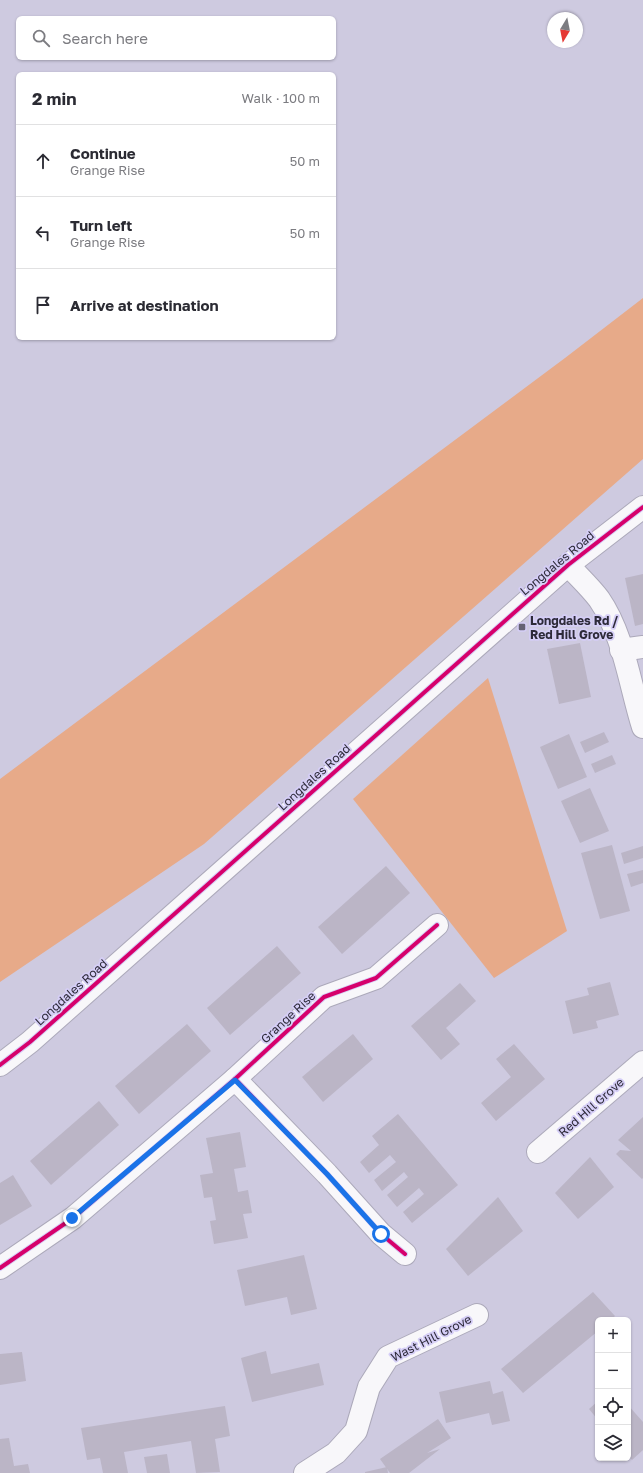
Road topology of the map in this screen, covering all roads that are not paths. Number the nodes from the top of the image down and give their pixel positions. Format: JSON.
{"nodes":[{"id":1,"x":643,"y":507,"type":"edge"},
{"id":2,"x":568,"y":565,"type":"junction"},
{"id":3,"x":643,"y":647,"type":"edge"},
{"id":4,"x":621,"y":650,"type":"junction"},
{"id":5,"x":643,"y":727,"type":"edge"},
{"id":6,"x":437,"y":925,"type":"dead end"},
{"id":7,"x":643,"y":1062,"type":"edge"},
{"id":8,"x":0,"y":1065,"type":"edge"},
{"id":9,"x":235,"y":1080,"type":"junction"},
{"id":10,"x":538,"y":1152,"type":"dead end"},
{"id":11,"x":405,"y":1254,"type":"dead end"},
{"id":12,"x":0,"y":1268,"type":"edge"},
{"id":13,"x":477,"y":1314,"type":"dead end"},
{"id":14,"x":305,"y":1473,"type":"edge"}],
"edges":[{"from":1,"to":2,"type":"street","name":"Longdales Road"},
{"from":2,"to":4,"type":"street"},
{"from":2,"to":8,"type":"street","name":"Longdales Road"},
{"from":3,"to":4,"type":"street"},
{"from":4,"to":5,"type":"street"},
{"from":6,"to":9,"type":"street","name":"Grange Rise"},
{"from":7,"to":10,"type":"street","name":"Red Hill Grove"},
{"from":9,"to":11,"type":"street"},
{"from":9,"to":12,"type":"street","name":"Grange Rise"},
{"from":13,"to":14,"type":"street","name":"Wast Hill Grove"}]}
